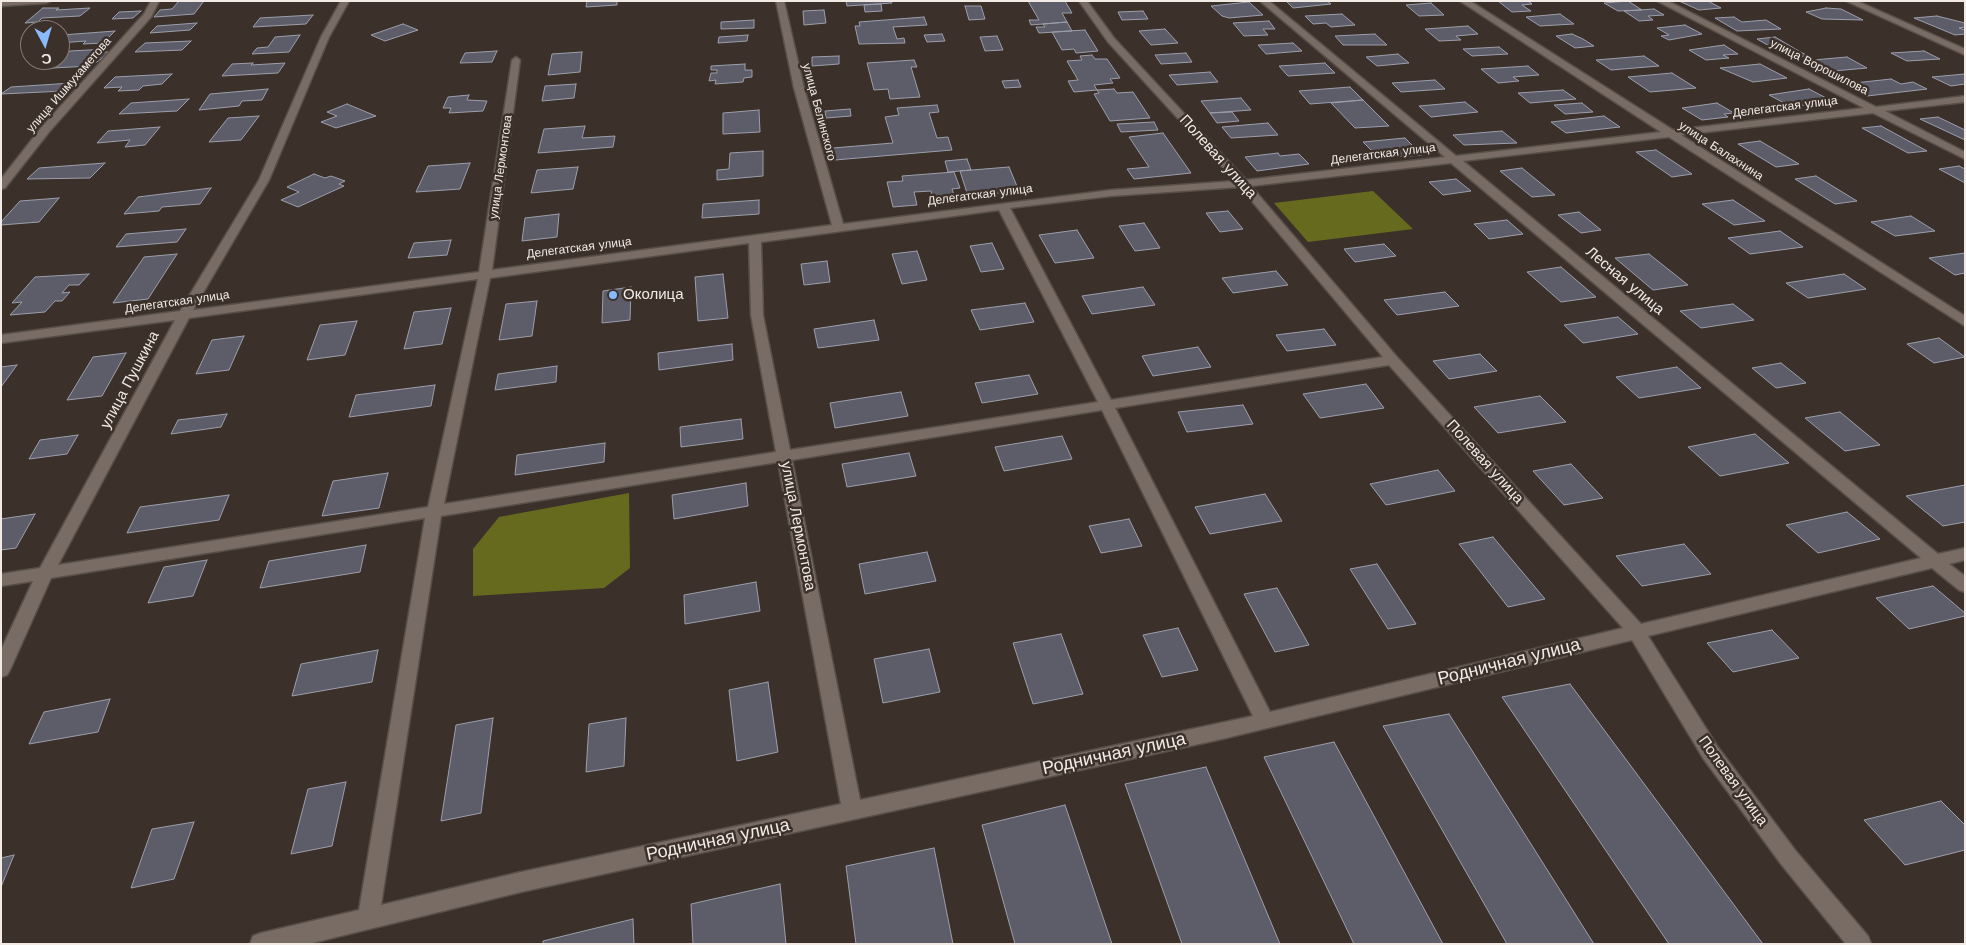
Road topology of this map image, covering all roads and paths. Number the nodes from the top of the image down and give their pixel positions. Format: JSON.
{"nodes":[{"id":1,"x":47,"y":1,"type":"edge"},
{"id":2,"x":155,"y":1,"type":"edge"},
{"id":3,"x":345,"y":1,"type":"edge"},
{"id":4,"x":780,"y":1,"type":"edge"},
{"id":5,"x":1083,"y":1,"type":"edge"},
{"id":6,"x":1264,"y":1,"type":"edge"},
{"id":7,"x":1464,"y":1,"type":"edge"},
{"id":8,"x":1661,"y":1,"type":"edge"},
{"id":9,"x":1850,"y":1,"type":"edge"},
{"id":10,"x":1,"y":4,"type":"edge"},
{"id":11,"x":1965,"y":52,"type":"edge"},
{"id":12,"x":516,"y":60,"type":"dead end"},
{"id":13,"x":1965,"y":99,"type":"edge"},
{"id":14,"x":1875,"y":110,"type":"junction"},
{"id":15,"x":1672,"y":134,"type":"junction"},
{"id":16,"x":1965,"y":156,"type":"edge"},
{"id":17,"x":1454,"y":160,"type":"junction"},
{"id":18,"x":1244,"y":184,"type":"junction"},
{"id":19,"x":1,"y":186,"type":"edge"},
{"id":20,"x":1003,"y":206,"type":"junction"},
{"id":21,"x":838,"y":228,"type":"junction"},
{"id":22,"x":755,"y":239,"type":"junction"},
{"id":23,"x":485,"y":274,"type":"junction"},
{"id":24,"x":184,"y":314,"type":"junction"},
{"id":25,"x":1965,"y":322,"type":"edge"},
{"id":26,"x":1,"y":339,"type":"edge"},
{"id":27,"x":1392,"y":360,"type":"junction"},
{"id":28,"x":1106,"y":404,"type":"junction"},
{"id":29,"x":785,"y":457,"type":"junction"},
{"id":30,"x":434,"y":513,"type":"junction"},
{"id":31,"x":1965,"y":554,"type":"edge"},
{"id":32,"x":1933,"y":561,"type":"junction"},
{"id":33,"x":45,"y":574,"type":"junction"},
{"id":34,"x":1,"y":580,"type":"edge"},
{"id":35,"x":1965,"y":586,"type":"edge"},
{"id":36,"x":1636,"y":631,"type":"junction"},
{"id":37,"x":1,"y":670,"type":"edge"},
{"id":38,"x":1265,"y":720,"type":"junction"},
{"id":39,"x":852,"y":811,"type":"junction"},
{"id":40,"x":368,"y":918,"type":"junction"},
{"id":41,"x":261,"y":944,"type":"edge"},
{"id":42,"x":1860,"y":944,"type":"edge"}],
"edges":[{"from":1,"to":10,"type":"street"},
{"from":2,"to":19,"type":"street","name":"улица Ишмухаметова"},
{"from":3,"to":24,"type":"street","name":"улица Пушкина"},
{"from":4,"to":21,"type":"street","name":"улица Белинского"},
{"from":5,"to":18,"type":"street","name":"Полевая улица"},
{"from":6,"to":17,"type":"street","name":"Лесная улица"},
{"from":7,"to":15,"type":"street","name":"улица Балахнина"},
{"from":8,"to":14,"type":"street","name":"улица Ворошилова"},
{"from":9,"to":11,"type":"street"},
{"from":12,"to":23,"type":"street","name":"улица Лермонтова"},
{"from":13,"to":14,"type":"street","name":"Делегатская улица"},
{"from":14,"to":15,"type":"street","name":"Делегатская улица"},
{"from":14,"to":16,"type":"street","name":"улица Ворошилова"},
{"from":15,"to":17,"type":"street","name":"Делегатская улица"},
{"from":15,"to":25,"type":"street","name":"улица Балахнина"},
{"from":17,"to":18,"type":"street","name":"Делегатская улица"},
{"from":17,"to":32,"type":"street","name":"Лесная улица"},
{"from":18,"to":20,"type":"street","name":"Делегатская улица"},
{"from":18,"to":27,"type":"street","name":"Полевая улица"},
{"from":20,"to":21,"type":"street","name":"Делегатская улица"},
{"from":20,"to":28,"type":"street"},
{"from":21,"to":22,"type":"street","name":"Делегатская улица"},
{"from":22,"to":23,"type":"street","name":"Делегатская улица"},
{"from":22,"to":29,"type":"street","name":"улица Лермонтова"},
{"from":23,"to":24,"type":"street","name":"Делегатская улица"},
{"from":23,"to":30,"type":"street","name":"улица Лермонтова"},
{"from":24,"to":26,"type":"street","name":"Делегатская улица"},
{"from":24,"to":33,"type":"street","name":"улица Пушкина"},
{"from":27,"to":28,"type":"street"},
{"from":27,"to":36,"type":"street","name":"Полевая улица"},
{"from":28,"to":29,"type":"street"},
{"from":28,"to":38,"type":"street"},
{"from":29,"to":30,"type":"street"},
{"from":29,"to":39,"type":"street","name":"улица Лермонтова"},
{"from":30,"to":33,"type":"street"},
{"from":30,"to":40,"type":"street","name":"улица Лермонтова"},
{"from":31,"to":32,"type":"street","name":"Родничная улица"},
{"from":32,"to":35,"type":"street","name":"Лесная улица"},
{"from":32,"to":36,"type":"street","name":"Родничная улица"},
{"from":33,"to":34,"type":"street"},
{"from":33,"to":37,"type":"street","name":"улица Пушкина"},
{"from":36,"to":38,"type":"street","name":"Родничная улица"},
{"from":36,"to":42,"type":"street","name":"Полевая улица"},
{"from":38,"to":39,"type":"street","name":"Родничная улица"},
{"from":39,"to":40,"type":"street","name":"Родничная улица"},
{"from":40,"to":41,"type":"street","name":"Родничная улица"}]}
